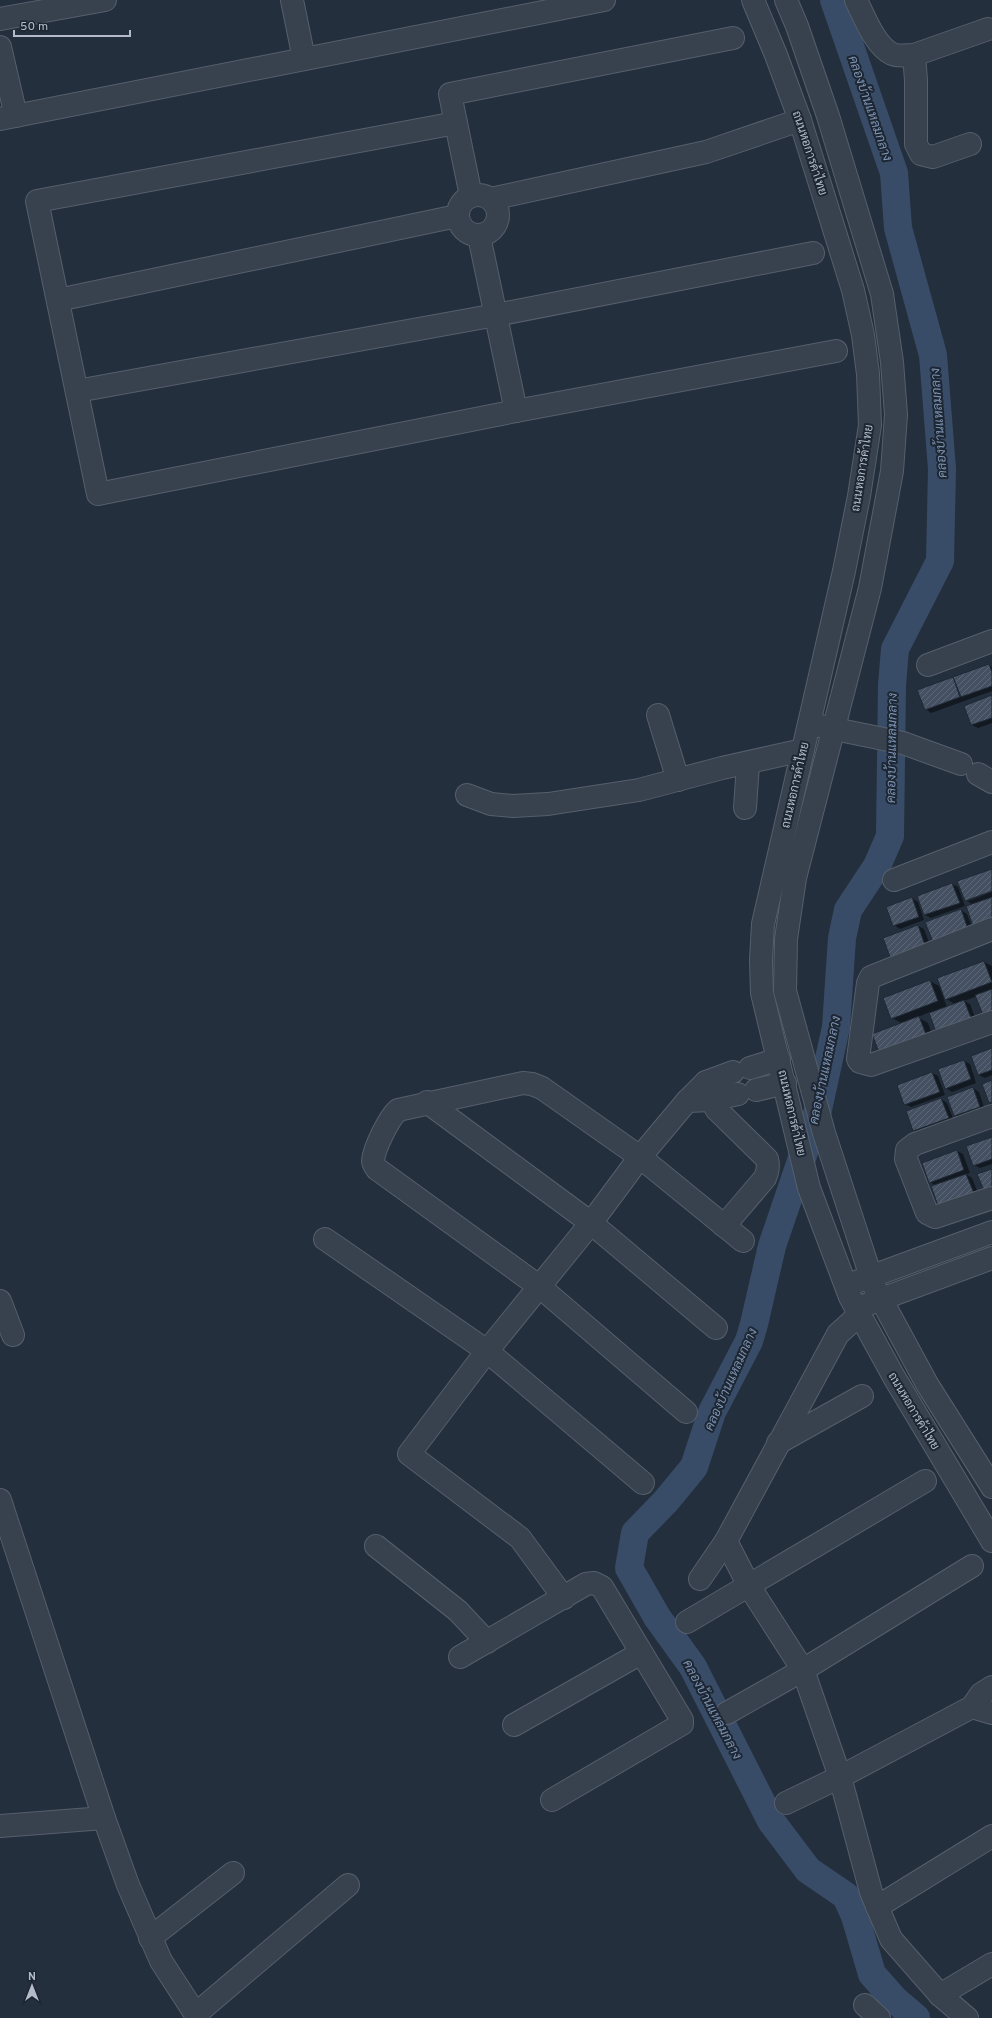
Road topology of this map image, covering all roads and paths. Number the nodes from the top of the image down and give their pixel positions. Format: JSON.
{"nodes":[{"id":1,"x":105,"y":0,"type":"edge"},
{"id":2,"x":292,"y":0,"type":"edge"},
{"id":3,"x":604,"y":0,"type":"edge"},
{"id":4,"x":753,"y":0,"type":"edge"},
{"id":5,"x":786,"y":0,"type":"edge"},
{"id":6,"x":856,"y":0,"type":"edge"},
{"id":7,"x":0,"y":20,"type":"edge"},
{"id":8,"x":988,"y":29,"type":"dead end"},
{"id":9,"x":733,"y":38,"type":"dead end"},
{"id":10,"x":0,"y":47,"type":"edge"},
{"id":11,"x":914,"y":55,"type":"junction"},
{"id":12,"x":304,"y":59,"type":"junction"},
{"id":13,"x":8,"y":117,"type":"edge"},
{"id":14,"x":456,"y":123,"type":"junction"},
{"id":15,"x":802,"y":127,"type":"junction"},
{"id":16,"x":970,"y":144,"type":"dead end"},
{"id":17,"x":487,"y":202,"type":"junction"},
{"id":18,"x":457,"y":216,"type":"junction"},
{"id":19,"x":479,"y":236,"type":"junction"},
{"id":20,"x":813,"y":253,"type":"dead end"},
{"id":21,"x":58,"y":300,"type":"junction"},
{"id":22,"x":496,"y":315,"type":"junction"},
{"id":23,"x":836,"y":351,"type":"dead end"},
{"id":24,"x":77,"y":391,"type":"junction"},
{"id":25,"x":516,"y":411,"type":"junction"},
{"id":26,"x":992,"y":641,"type":"edge"},
{"id":27,"x":928,"y":665,"type":"dead end"},
{"id":28,"x":658,"y":716,"type":"dead end"},
{"id":29,"x":810,"y":724,"type":"junction"},
{"id":30,"x":834,"y":729,"type":"junction"},
{"id":31,"x":803,"y":750,"type":"junction"},
{"id":32,"x":748,"y":764,"type":"junction"},
{"id":33,"x":977,"y":773,"type":"edge"},
{"id":34,"x":678,"y":780,"type":"junction"},
{"id":35,"x":467,"y":795,"type":"dead end"},
{"id":36,"x":745,"y":808,"type":"dead end"},
{"id":37,"x":992,"y":842,"type":"edge"},
{"id":38,"x":894,"y":880,"type":"dead end"},
{"id":39,"x":992,"y":929,"type":"edge"},
{"id":40,"x":992,"y":1022,"type":"edge"},
{"id":41,"x":779,"y":1059,"type":"junction"},
{"id":42,"x":785,"y":1083,"type":"junction"},
{"id":43,"x":709,"y":1091,"type":"junction"},
{"id":44,"x":427,"y":1102,"type":"junction"},
{"id":45,"x":992,"y":1116,"type":"edge"},
{"id":46,"x":792,"y":1119,"type":"junction"},
{"id":47,"x":822,"y":1127,"type":"junction"},
{"id":48,"x":640,"y":1157,"type":"junction"},
{"id":49,"x":992,"y":1198,"type":"edge"},
{"id":50,"x":591,"y":1223,"type":"junction"},
{"id":51,"x":724,"y":1226,"type":"junction"},
{"id":52,"x":992,"y":1232,"type":"edge"},
{"id":53,"x":325,"y":1239,"type":"dead end"},
{"id":54,"x":743,"y":1241,"type":"dead end"},
{"id":55,"x":934,"y":1253,"type":"junction"},
{"id":56,"x":992,"y":1258,"type":"edge"},
{"id":57,"x":945,"y":1275,"type":"junction"},
{"id":58,"x":870,"y":1277,"type":"junction"},
{"id":59,"x":540,"y":1287,"type":"junction"},
{"id":60,"x":846,"y":1287,"type":"junction"},
{"id":61,"x":880,"y":1298,"type":"junction"},
{"id":62,"x":0,"y":1301,"type":"edge"},
{"id":63,"x":857,"y":1312,"type":"junction"},
{"id":64,"x":716,"y":1328,"type":"dead end"},
{"id":65,"x":13,"y":1335,"type":"dead end"},
{"id":66,"x":487,"y":1351,"type":"junction"},
{"id":67,"x":862,"y":1396,"type":"dead end"},
{"id":68,"x":686,"y":1412,"type":"dead end"},
{"id":69,"x":778,"y":1443,"type":"junction"},
{"id":70,"x":925,"y":1481,"type":"dead end"},
{"id":71,"x":643,"y":1483,"type":"dead end"},
{"id":72,"x":992,"y":1486,"type":"edge"},
{"id":73,"x":0,"y":1500,"type":"edge"},
{"id":74,"x":726,"y":1541,"type":"junction"},
{"id":75,"x":992,"y":1541,"type":"edge"},
{"id":76,"x":376,"y":1546,"type":"dead end"},
{"id":77,"x":972,"y":1566,"type":"dead end"},
{"id":78,"x":700,"y":1579,"type":"dead end"},
{"id":79,"x":749,"y":1586,"type":"junction"},
{"id":80,"x":564,"y":1598,"type":"junction"},
{"id":81,"x":687,"y":1622,"type":"dead end"},
{"id":82,"x":487,"y":1642,"type":"junction"},
{"id":83,"x":641,"y":1653,"type":"junction"},
{"id":84,"x":460,"y":1657,"type":"dead end"},
{"id":85,"x":803,"y":1670,"type":"junction"},
{"id":86,"x":992,"y":1686,"type":"edge"},
{"id":87,"x":982,"y":1710,"type":"edge"},
{"id":88,"x":727,"y":1713,"type":"dead end"},
{"id":89,"x":514,"y":1725,"type":"dead end"},
{"id":90,"x":840,"y":1777,"type":"junction"},
{"id":91,"x":552,"y":1800,"type":"dead end"},
{"id":92,"x":786,"y":1803,"type":"dead end"},
{"id":93,"x":104,"y":1818,"type":"junction"},
{"id":94,"x":0,"y":1826,"type":"edge"},
{"id":95,"x":992,"y":1836,"type":"edge"},
{"id":96,"x":233,"y":1873,"type":"dead end"},
{"id":97,"x":348,"y":1885,"type":"dead end"},
{"id":98,"x":877,"y":1907,"type":"junction"},
{"id":99,"x":150,"y":1938,"type":"junction"},
{"id":100,"x":992,"y":1964,"type":"edge"},
{"id":101,"x":940,"y":1995,"type":"junction"},
{"id":102,"x":197,"y":2016,"type":"edge"},
{"id":103,"x":968,"y":2018,"type":"edge"}],
"edges":[{"from":1,"to":7,"type":"street"},
{"from":2,"to":12,"type":"street"},
{"from":3,"to":12,"type":"street"},
{"from":4,"to":15,"type":"street","name":"ถนนหอการค้าไทย"},
{"from":5,"to":30,"type":"street","name":"ถนนหอการค้าไทย"},
{"from":6,"to":11,"type":"street"},
{"from":8,"to":11,"type":"street"},
{"from":9,"to":14,"type":"street"},
{"from":10,"to":13,"type":"street"},
{"from":11,"to":16,"type":"street"},
{"from":12,"to":13,"type":"street"},
{"from":14,"to":17,"type":"street"},
{"from":14,"to":21,"type":"street"},
{"from":15,"to":17,"type":"street"},
{"from":15,"to":29,"type":"street","name":"ถนนหอการค้าไทย"},
{"from":17,"to":18,"type":"street"},
{"from":17,"to":19,"type":"street"},
{"from":18,"to":19,"type":"street"},
{"from":18,"to":21,"type":"street"},
{"from":19,"to":22,"type":"street"},
{"from":20,"to":22,"type":"street"},
{"from":21,"to":24,"type":"street"},
{"from":22,"to":24,"type":"street"},
{"from":22,"to":25,"type":"street"},
{"from":23,"to":25,"type":"street"},
{"from":24,"to":25,"type":"street"},
{"from":26,"to":27,"type":"street"},
{"from":28,"to":34,"type":"street"},
{"from":29,"to":30,"type":"street"},
{"from":29,"to":31,"type":"street","name":"ถนนหอการค้าไทย"},
{"from":30,"to":33,"type":"street"},
{"from":30,"to":47,"type":"street","name":"ถนนหอการค้าไทย"},
{"from":31,"to":32,"type":"street"},
{"from":31,"to":41,"type":"street","name":"ถนนหอการค้าไทย"},
{"from":32,"to":34,"type":"street"},
{"from":32,"to":36,"type":"street"},
{"from":34,"to":35,"type":"street"},
{"from":37,"to":38,"type":"street"},
{"from":39,"to":40,"type":"street"},
{"from":41,"to":42,"type":"street","name":"ถนนหอการค้าไทย"},
{"from":41,"to":43,"type":"street"},
{"from":42,"to":43,"type":"street"},
{"from":42,"to":46,"type":"street","name":"ถนนหอการค้าไทย"},
{"from":43,"to":48,"type":"street"},
{"from":43,"to":51,"type":"street"},
{"from":44,"to":48,"type":"street"},
{"from":44,"to":50,"type":"street"},
{"from":44,"to":59,"type":"street"},
{"from":45,"to":49,"type":"street"},
{"from":46,"to":47,"type":"street"},
{"from":46,"to":60,"type":"street","name":"ถนนหอการค้าไทย"},
{"from":47,"to":58,"type":"street","name":"ถนนหอการค้าไทย"},
{"from":48,"to":50,"type":"street"},
{"from":48,"to":51,"type":"street"},
{"from":50,"to":59,"type":"street"},
{"from":50,"to":64,"type":"street"},
{"from":51,"to":54,"type":"street"},
{"from":52,"to":55,"type":"street"},
{"from":53,"to":66,"type":"street"},
{"from":55,"to":57,"type":"street"},
{"from":55,"to":58,"type":"street"},
{"from":56,"to":57,"type":"street"},
{"from":57,"to":61,"type":"street"},
{"from":58,"to":60,"type":"street"},
{"from":58,"to":61,"type":"street","name":"ถนนหอการค้าไทย"},
{"from":59,"to":66,"type":"street"},
{"from":59,"to":68,"type":"street"},
{"from":60,"to":63,"type":"street","name":"ถนนหอการค้าไทย"},
{"from":61,"to":63,"type":"street"},
{"from":61,"to":72,"type":"street","name":"ถนนหอการค้าไทย"},
{"from":62,"to":65,"type":"street"},
{"from":63,"to":69,"type":"street"},
{"from":63,"to":75,"type":"street","name":"ถนนหอการค้าไทย"},
{"from":66,"to":71,"type":"street"},
{"from":66,"to":80,"type":"street"},
{"from":67,"to":69,"type":"street"},
{"from":69,"to":74,"type":"street"},
{"from":70,"to":79,"type":"street"},
{"from":73,"to":93,"type":"street"},
{"from":74,"to":78,"type":"street"},
{"from":74,"to":79,"type":"street"},
{"from":76,"to":82,"type":"street"},
{"from":77,"to":85,"type":"street"},
{"from":79,"to":81,"type":"street"},
{"from":79,"to":85,"type":"street"},
{"from":80,"to":82,"type":"street"},
{"from":80,"to":83,"type":"street"},
{"from":82,"to":84,"type":"street"},
{"from":83,"to":89,"type":"street"},
{"from":83,"to":91,"type":"street"},
{"from":85,"to":88,"type":"street"},
{"from":85,"to":90,"type":"street"},
{"from":86,"to":87,"type":"street"},
{"from":87,"to":90,"type":"street"},
{"from":90,"to":92,"type":"street"},
{"from":90,"to":98,"type":"street"},
{"from":93,"to":94,"type":"street"},
{"from":93,"to":99,"type":"street"},
{"from":95,"to":98,"type":"street"},
{"from":96,"to":99,"type":"street"},
{"from":97,"to":102,"type":"street"},
{"from":98,"to":101,"type":"street"},
{"from":99,"to":102,"type":"street"},
{"from":100,"to":101,"type":"street"},
{"from":101,"to":103,"type":"street"}]}
